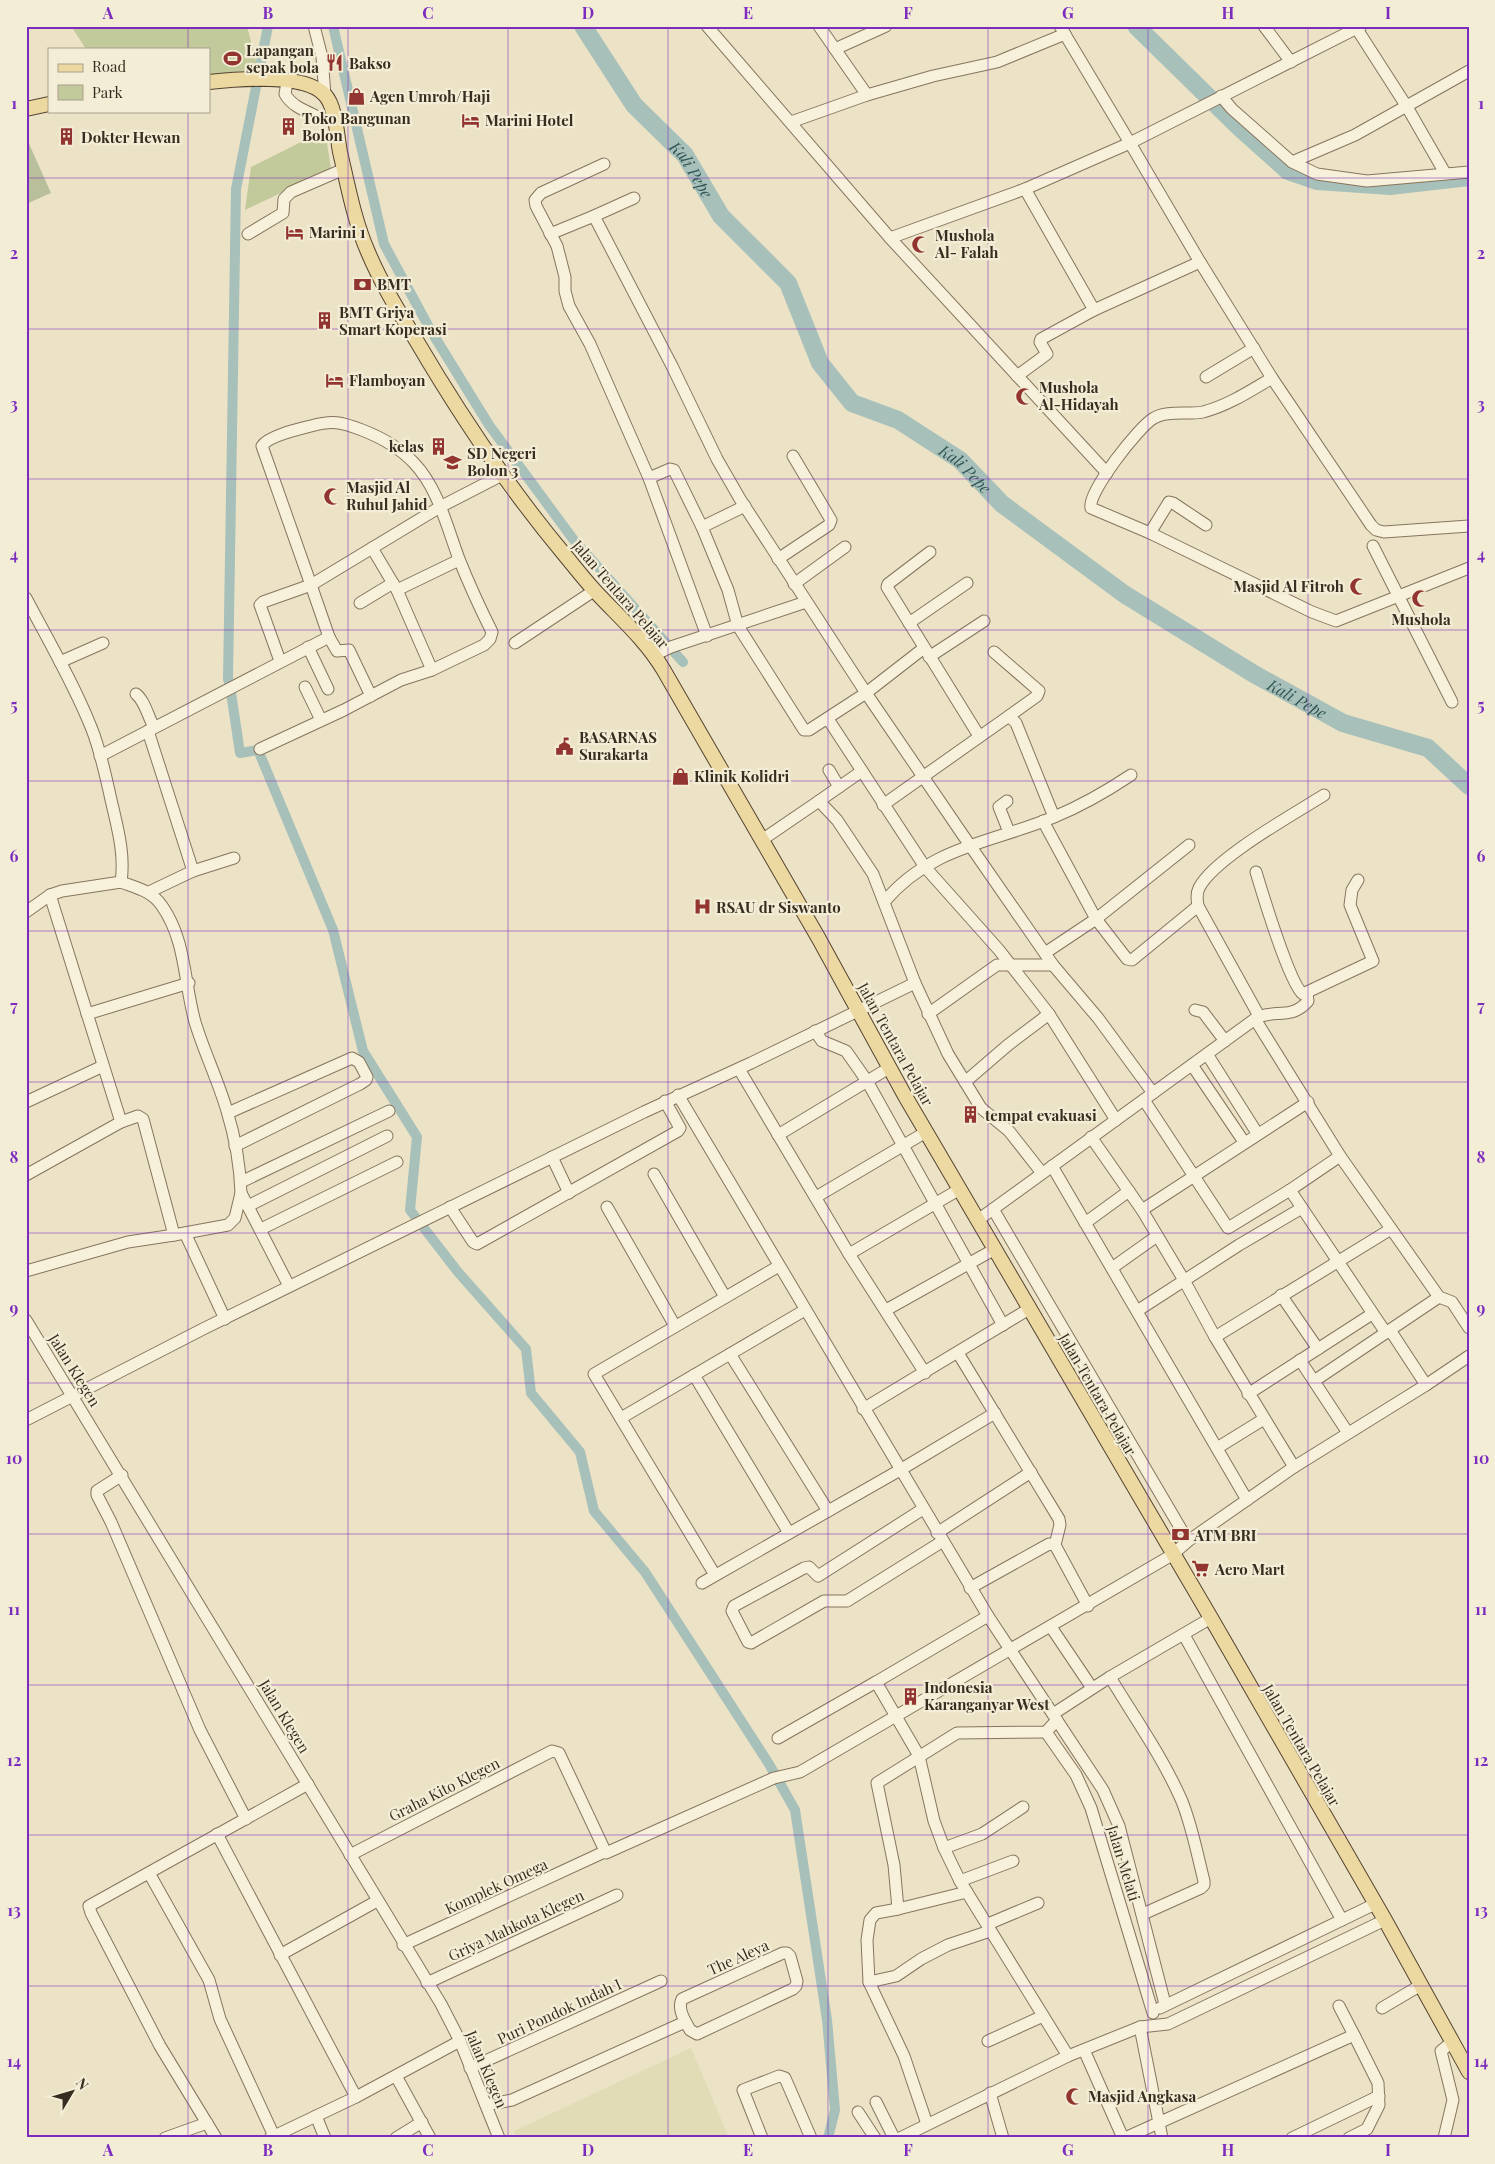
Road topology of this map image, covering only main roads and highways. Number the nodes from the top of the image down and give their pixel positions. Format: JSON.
{"nodes":[{"id":1,"x":210,"y":82,"type":"edge"},
{"id":2,"x":48,"y":104,"type":"edge"},
{"id":3,"x":26,"y":109,"type":"edge"},
{"id":4,"x":1469,"y":2072,"type":"edge"}],
"edges":[{"from":1,"to":4,"type":"main road","name":"Jalan Tentara Pelajar"},
{"from":2,"to":3,"type":"main road"}]}
